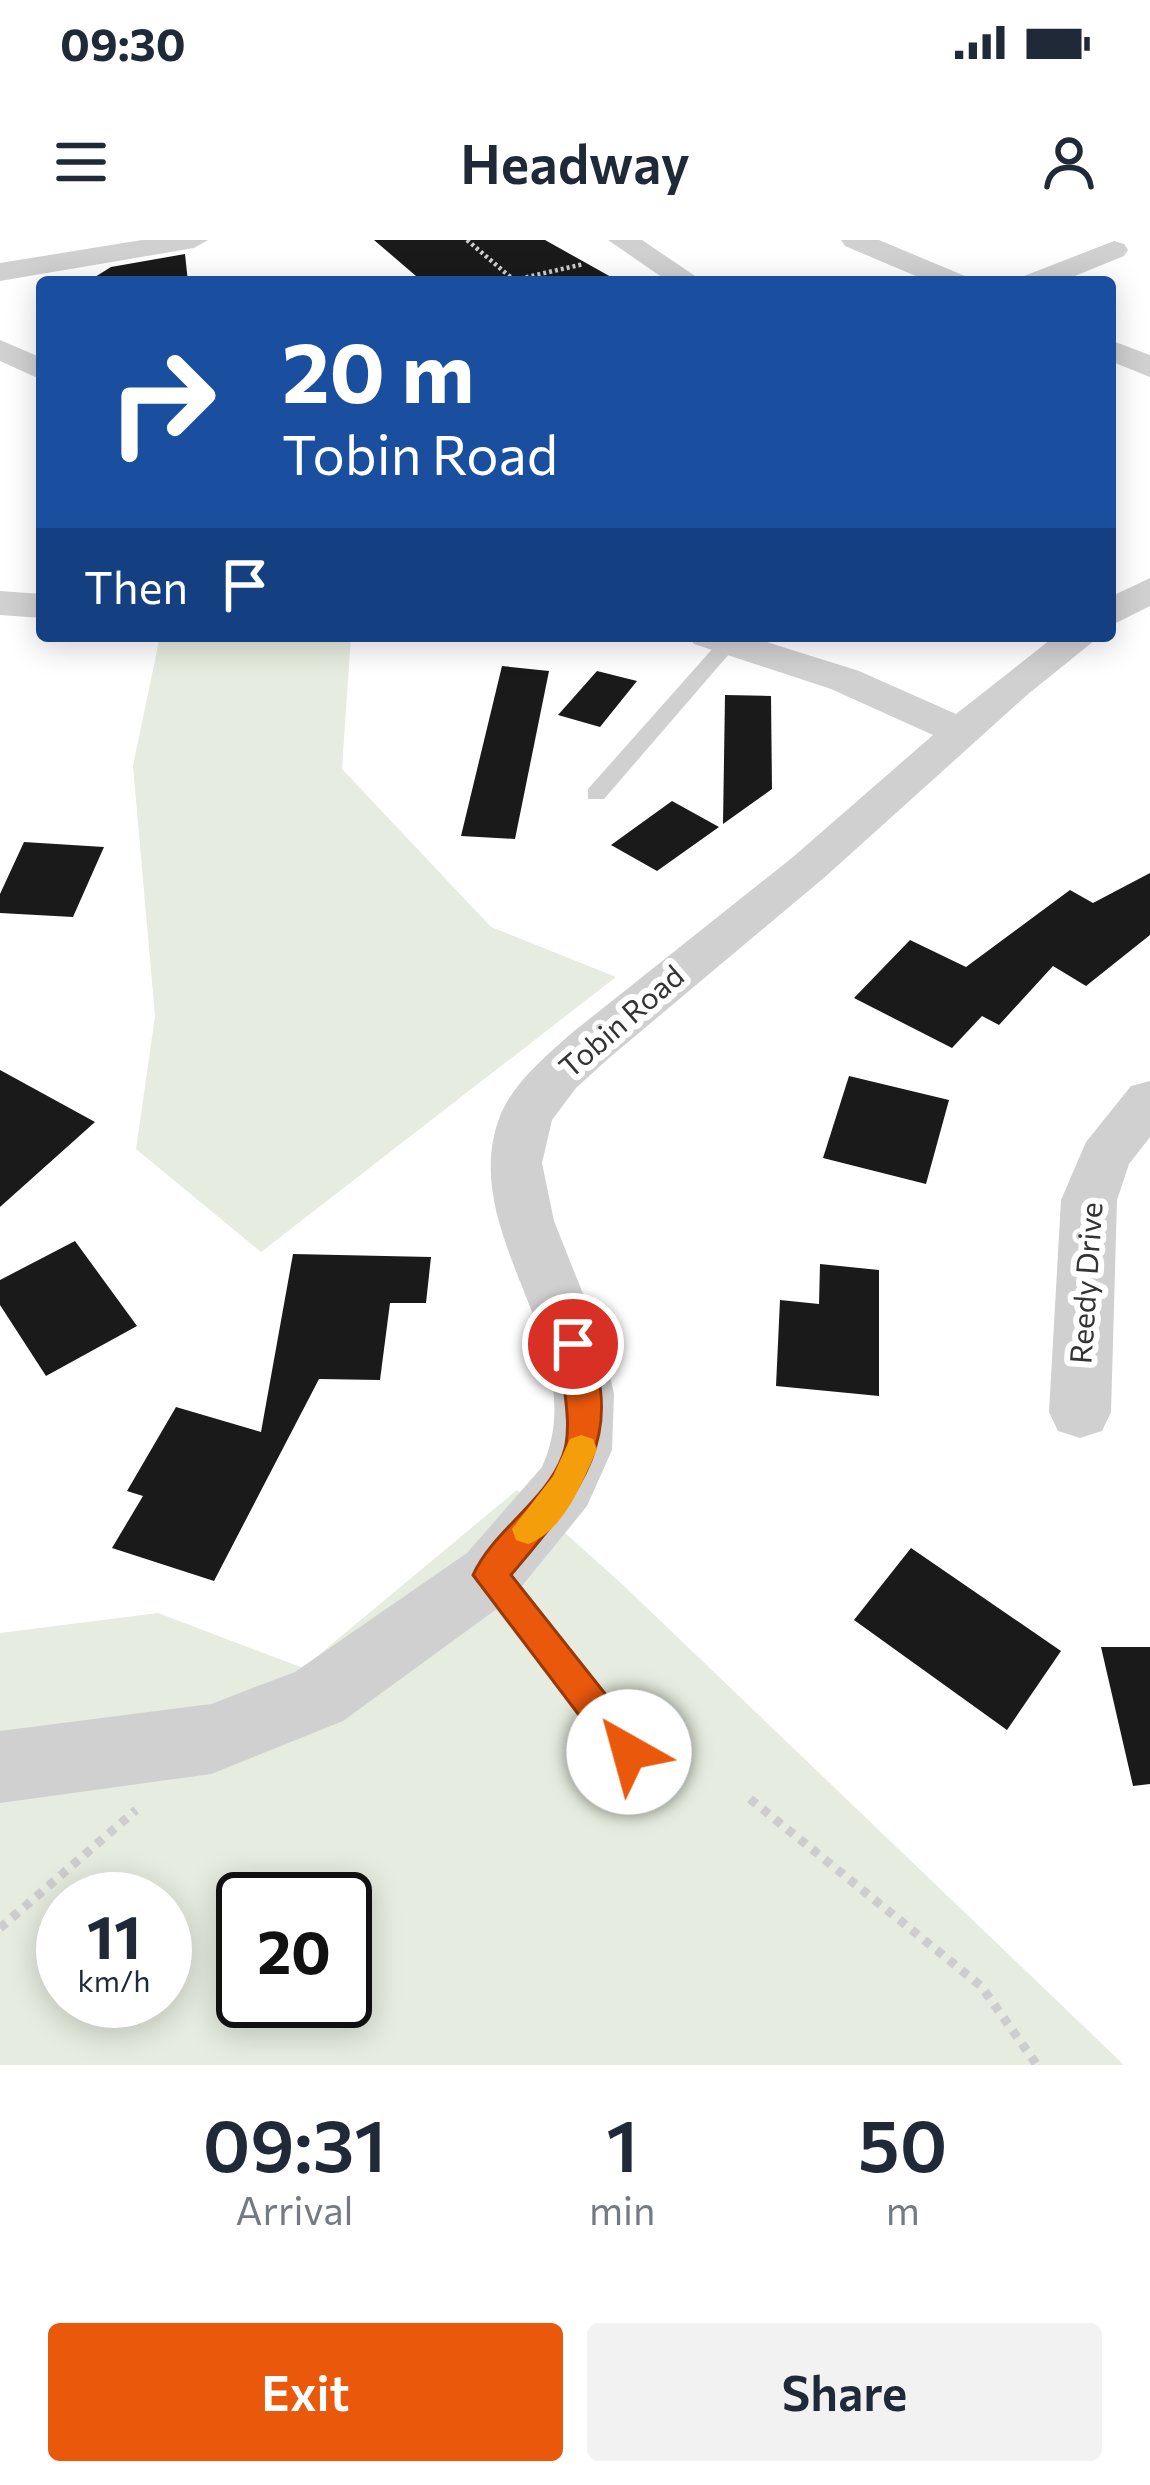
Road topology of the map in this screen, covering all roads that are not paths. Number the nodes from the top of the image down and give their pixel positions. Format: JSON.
{"nodes":[{"id":1,"x":194,"y":240,"type":"edge"},
{"id":2,"x":679,"y":240,"type":"edge"},
{"id":3,"x":855,"y":240,"type":"edge"},
{"id":4,"x":1100,"y":245,"type":"edge"},
{"id":5,"x":630,"y":246,"type":"edge"},
{"id":6,"x":1150,"y":264,"type":"edge"},
{"id":7,"x":0,"y":272,"type":"edge"},
{"id":8,"x":679,"y":276,"type":"edge"},
{"id":9,"x":941,"y":276,"type":"edge"},
{"id":10,"x":1045,"y":276,"type":"edge"},
{"id":11,"x":0,"y":349,"type":"edge"},
{"id":12,"x":1116,"y":352,"type":"edge"},
{"id":13,"x":36,"y":367,"type":"edge"},
{"id":14,"x":1150,"y":367,"type":"edge"},
{"id":15,"x":1150,"y":589,"type":"edge"},
{"id":16,"x":0,"y":603,"type":"edge"},
{"id":17,"x":36,"y":606,"type":"edge"},
{"id":18,"x":1116,"y":610,"type":"edge"},
{"id":19,"x":716,"y":642,"type":"edge"},
{"id":20,"x":727,"y":642,"type":"edge"},
{"id":21,"x":1073,"y":642,"type":"edge"},
{"id":22,"x":962,"y":732,"type":"junction"},
{"id":23,"x":596,"y":794,"type":"dead end"},
{"id":24,"x":1150,"y":1100,"type":"edge"},
{"id":25,"x":1080,"y":1412,"type":"dead end"},
{"id":26,"x":490,"y":1575,"type":"junction"},
{"id":27,"x":629,"y":1752,"type":"dead end"},
{"id":28,"x":0,"y":1767,"type":"edge"}],
"edges":[{"from":1,"to":7,"type":"street"},
{"from":2,"to":5,"type":"street"},
{"from":3,"to":9,"type":"street"},
{"from":4,"to":6,"type":"street"},
{"from":4,"to":10,"type":"street"},
{"from":5,"to":8,"type":"street"},
{"from":11,"to":13,"type":"street"},
{"from":12,"to":14,"type":"street"},
{"from":15,"to":18,"type":"street"},
{"from":16,"to":17,"type":"street"},
{"from":19,"to":23,"type":"lane"},
{"from":20,"to":22,"type":"street"},
{"from":21,"to":22,"type":"street","name":"Tobin Road"},
{"from":22,"to":26,"type":"street","name":"Tobin Road"},
{"from":24,"to":25,"type":"street","name":"Reedy Drive"},
{"from":26,"to":27,"type":"lane"},
{"from":26,"to":28,"type":"street","name":"Tobin Road"}]}
